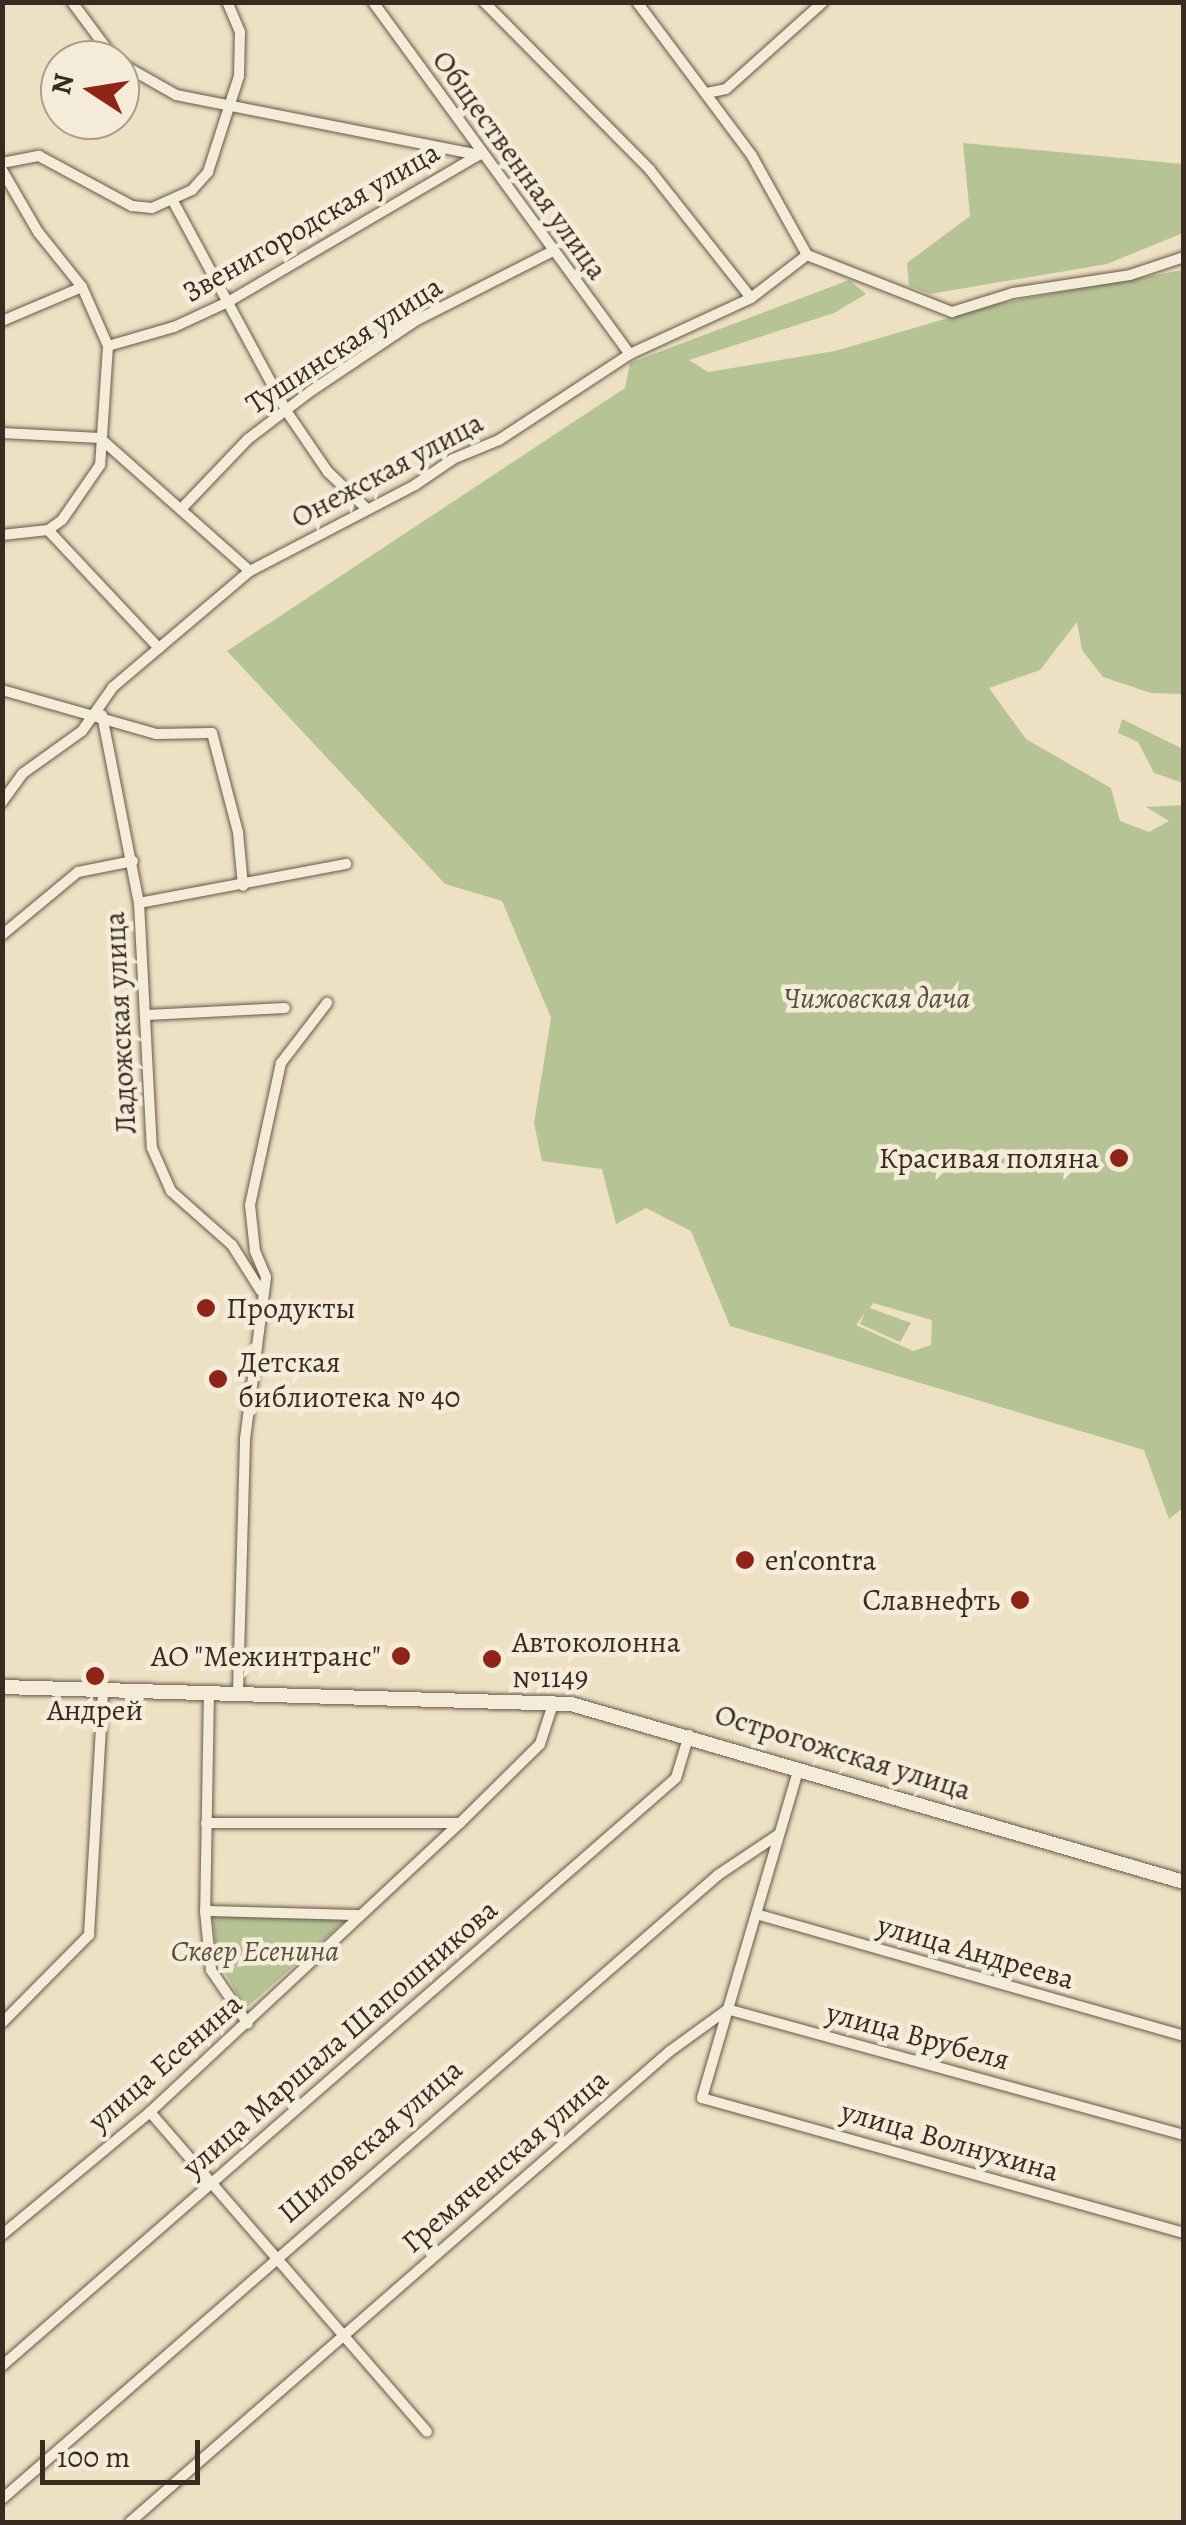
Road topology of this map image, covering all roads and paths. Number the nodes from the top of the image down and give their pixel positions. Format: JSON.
{"nodes":[{"id":1,"x":72,"y":2,"type":"edge"},
{"id":2,"x":227,"y":2,"type":"edge"},
{"id":3,"x":373,"y":2,"type":"edge"},
{"id":4,"x":484,"y":2,"type":"edge"},
{"id":5,"x":637,"y":2,"type":"edge"},
{"id":6,"x":822,"y":3,"type":"edge"},
{"id":7,"x":102,"y":40,"type":"edge"},
{"id":8,"x":140,"y":74,"type":"edge"},
{"id":9,"x":707,"y":93,"type":"junction"},
{"id":10,"x":230,"y":106,"type":"junction"},
{"id":11,"x":2,"y":144,"type":"edge"},
{"id":12,"x":479,"y":155,"type":"junction"},
{"id":13,"x":4,"y":164,"type":"edge"},
{"id":14,"x":173,"y":201,"type":"junction"},
{"id":15,"x":551,"y":252,"type":"junction"},
{"id":16,"x":807,"y":255,"type":"junction"},
{"id":17,"x":1184,"y":257,"type":"edge"},
{"id":18,"x":82,"y":286,"type":"junction"},
{"id":19,"x":750,"y":298,"type":"junction"},
{"id":20,"x":228,"y":302,"type":"junction"},
{"id":21,"x":2,"y":321,"type":"edge"},
{"id":22,"x":108,"y":346,"type":"junction"},
{"id":23,"x":630,"y":354,"type":"junction"},
{"id":24,"x":288,"y":412,"type":"junction"},
{"id":25,"x":2,"y":433,"type":"edge"},
{"id":26,"x":100,"y":438,"type":"junction"},
{"id":27,"x":184,"y":506,"type":"junction"},
{"id":28,"x":366,"y":508,"type":"junction"},
{"id":29,"x":48,"y":530,"type":"junction"},
{"id":30,"x":2,"y":535,"type":"edge"},
{"id":31,"x":250,"y":571,"type":"junction"},
{"id":32,"x":159,"y":648,"type":"junction"},
{"id":33,"x":2,"y":690,"type":"edge"},
{"id":34,"x":98,"y":713,"type":"junction"},
{"id":35,"x":2,"y":802,"type":"edge"},
{"id":36,"x":133,"y":861,"type":"junction"},
{"id":37,"x":346,"y":864,"type":"dead end"},
{"id":38,"x":243,"y":886,"type":"junction"},
{"id":39,"x":139,"y":903,"type":"junction"},
{"id":40,"x":2,"y":935,"type":"edge"},
{"id":41,"x":327,"y":1003,"type":"dead end"},
{"id":42,"x":285,"y":1008,"type":"dead end"},
{"id":43,"x":147,"y":1015,"type":"junction"},
{"id":44,"x":261,"y":1291,"type":"junction"},
{"id":45,"x":2,"y":1687,"type":"edge"},
{"id":46,"x":103,"y":1690,"type":"junction"},
{"id":47,"x":209,"y":1691,"type":"junction"},
{"id":48,"x":238,"y":1692,"type":"junction"},
{"id":49,"x":554,"y":1701,"type":"junction"},
{"id":50,"x":689,"y":1734,"type":"junction"},
{"id":51,"x":799,"y":1768,"type":"junction"},
{"id":52,"x":206,"y":1823,"type":"junction"},
{"id":53,"x":460,"y":1823,"type":"junction"},
{"id":54,"x":780,"y":1833,"type":"junction"},
{"id":55,"x":1184,"y":1882,"type":"edge"},
{"id":56,"x":205,"y":1910,"type":"junction"},
{"id":57,"x":756,"y":1914,"type":"junction"},
{"id":58,"x":359,"y":1915,"type":"junction"},
{"id":59,"x":728,"y":2009,"type":"junction"},
{"id":60,"x":2,"y":2022,"type":"edge"},
{"id":61,"x":248,"y":2024,"type":"junction"},
{"id":62,"x":1184,"y":2036,"type":"edge"},
{"id":63,"x":150,"y":2112,"type":"junction"},
{"id":64,"x":1184,"y":2135,"type":"edge"},
{"id":65,"x":212,"y":2184,"type":"junction"},
{"id":66,"x":1184,"y":2233,"type":"edge"},
{"id":67,"x":2,"y":2235,"type":"edge"},
{"id":68,"x":274,"y":2256,"type":"junction"},
{"id":69,"x":343,"y":2335,"type":"junction"},
{"id":70,"x":2,"y":2366,"type":"edge"},
{"id":71,"x":427,"y":2432,"type":"dead end"},
{"id":72,"x":2,"y":2499,"type":"edge"},
{"id":73,"x":130,"y":2522,"type":"edge"}],
"edges":[{"from":1,"to":7,"type":"street"},
{"from":2,"to":10,"type":"street"},
{"from":3,"to":12,"type":"street","name":"Общественная улица"},
{"from":4,"to":19,"type":"street"},
{"from":5,"to":9,"type":"street"},
{"from":6,"to":9,"type":"street"},
{"from":8,"to":10,"type":"street"},
{"from":9,"to":16,"type":"street"},
{"from":10,"to":12,"type":"street"},
{"from":10,"to":14,"type":"street"},
{"from":11,"to":13,"type":"street"},
{"from":12,"to":15,"type":"street","name":"Общественная улица"},
{"from":12,"to":20,"type":"street","name":"Звенигородская улица"},
{"from":13,"to":14,"type":"street"},
{"from":13,"to":18,"type":"street"},
{"from":14,"to":20,"type":"street"},
{"from":15,"to":23,"type":"street","name":"Общественная улица"},
{"from":15,"to":24,"type":"street","name":"Тушинская улица"},
{"from":16,"to":17,"type":"street"},
{"from":16,"to":19,"type":"street","name":"Онежская улица"},
{"from":18,"to":21,"type":"street"},
{"from":18,"to":22,"type":"street"},
{"from":19,"to":23,"type":"street","name":"Онежская улица"},
{"from":20,"to":22,"type":"street","name":"Звенигородская улица"},
{"from":20,"to":24,"type":"street"},
{"from":22,"to":26,"type":"street"},
{"from":23,"to":28,"type":"street","name":"Онежская улица"},
{"from":24,"to":27,"type":"street","name":"Тушинская улица"},
{"from":24,"to":28,"type":"street"},
{"from":25,"to":26,"type":"street"},
{"from":26,"to":27,"type":"street"},
{"from":26,"to":29,"type":"street"},
{"from":27,"to":31,"type":"street"},
{"from":28,"to":31,"type":"street","name":"Онежская улица"},
{"from":29,"to":30,"type":"street"},
{"from":29,"to":32,"type":"street"},
{"from":31,"to":32,"type":"street","name":"Онежская улица"},
{"from":32,"to":34,"type":"street","name":"Онежская улица"},
{"from":33,"to":34,"type":"street"},
{"from":34,"to":35,"type":"street","name":"Онежская улица"},
{"from":34,"to":36,"type":"street","name":"Ладожская улица"},
{"from":34,"to":38,"type":"street"},
{"from":36,"to":39,"type":"street","name":"Ладожская улица"},
{"from":36,"to":40,"type":"street"},
{"from":37,"to":38,"type":"street"},
{"from":38,"to":39,"type":"street"},
{"from":39,"to":43,"type":"street","name":"Ладожская улица"},
{"from":41,"to":44,"type":"street"},
{"from":42,"to":43,"type":"street"},
{"from":43,"to":44,"type":"street","name":"Ладожская улица"},
{"from":44,"to":48,"type":"street"},
{"from":45,"to":46,"type":"street","name":"Острогожская улица"},
{"from":46,"to":47,"type":"street","name":"Острогожская улица"},
{"from":46,"to":60,"type":"street"},
{"from":47,"to":48,"type":"street","name":"Острогожская улица"},
{"from":47,"to":52,"type":"street"},
{"from":48,"to":49,"type":"street","name":"Острогожская улица"},
{"from":49,"to":50,"type":"street","name":"Острогожская улица"},
{"from":49,"to":53,"type":"street","name":"улица Есенина"},
{"from":50,"to":51,"type":"street","name":"Острогожская улица"},
{"from":50,"to":65,"type":"street","name":"улица Маршала Шапошникова"},
{"from":51,"to":54,"type":"street"},
{"from":51,"to":55,"type":"street","name":"Острогожская улица"},
{"from":52,"to":53,"type":"street"},
{"from":52,"to":56,"type":"street"},
{"from":53,"to":58,"type":"street","name":"улица Есенина"},
{"from":54,"to":57,"type":"street"},
{"from":54,"to":68,"type":"street","name":"Шиловская улица"},
{"from":56,"to":58,"type":"street"},
{"from":56,"to":61,"type":"street"},
{"from":57,"to":59,"type":"street"},
{"from":57,"to":62,"type":"street","name":"улица Андреева"},
{"from":58,"to":61,"type":"street","name":"улица Есенина"},
{"from":59,"to":64,"type":"street","name":"улица Врубеля"},
{"from":59,"to":66,"type":"street","name":"улица Волнухина"},
{"from":59,"to":69,"type":"street","name":"Гремяченская улица"},
{"from":61,"to":63,"type":"street","name":"улица Есенина"},
{"from":63,"to":65,"type":"street"},
{"from":63,"to":67,"type":"street","name":"улица Есенина"},
{"from":65,"to":68,"type":"street"},
{"from":65,"to":70,"type":"street","name":"улица Маршала Шапошникова"},
{"from":68,"to":69,"type":"street"},
{"from":68,"to":72,"type":"street","name":"Шиловская улица"},
{"from":69,"to":71,"type":"street"},
{"from":69,"to":73,"type":"street","name":"Гремяченская улица"}]}
